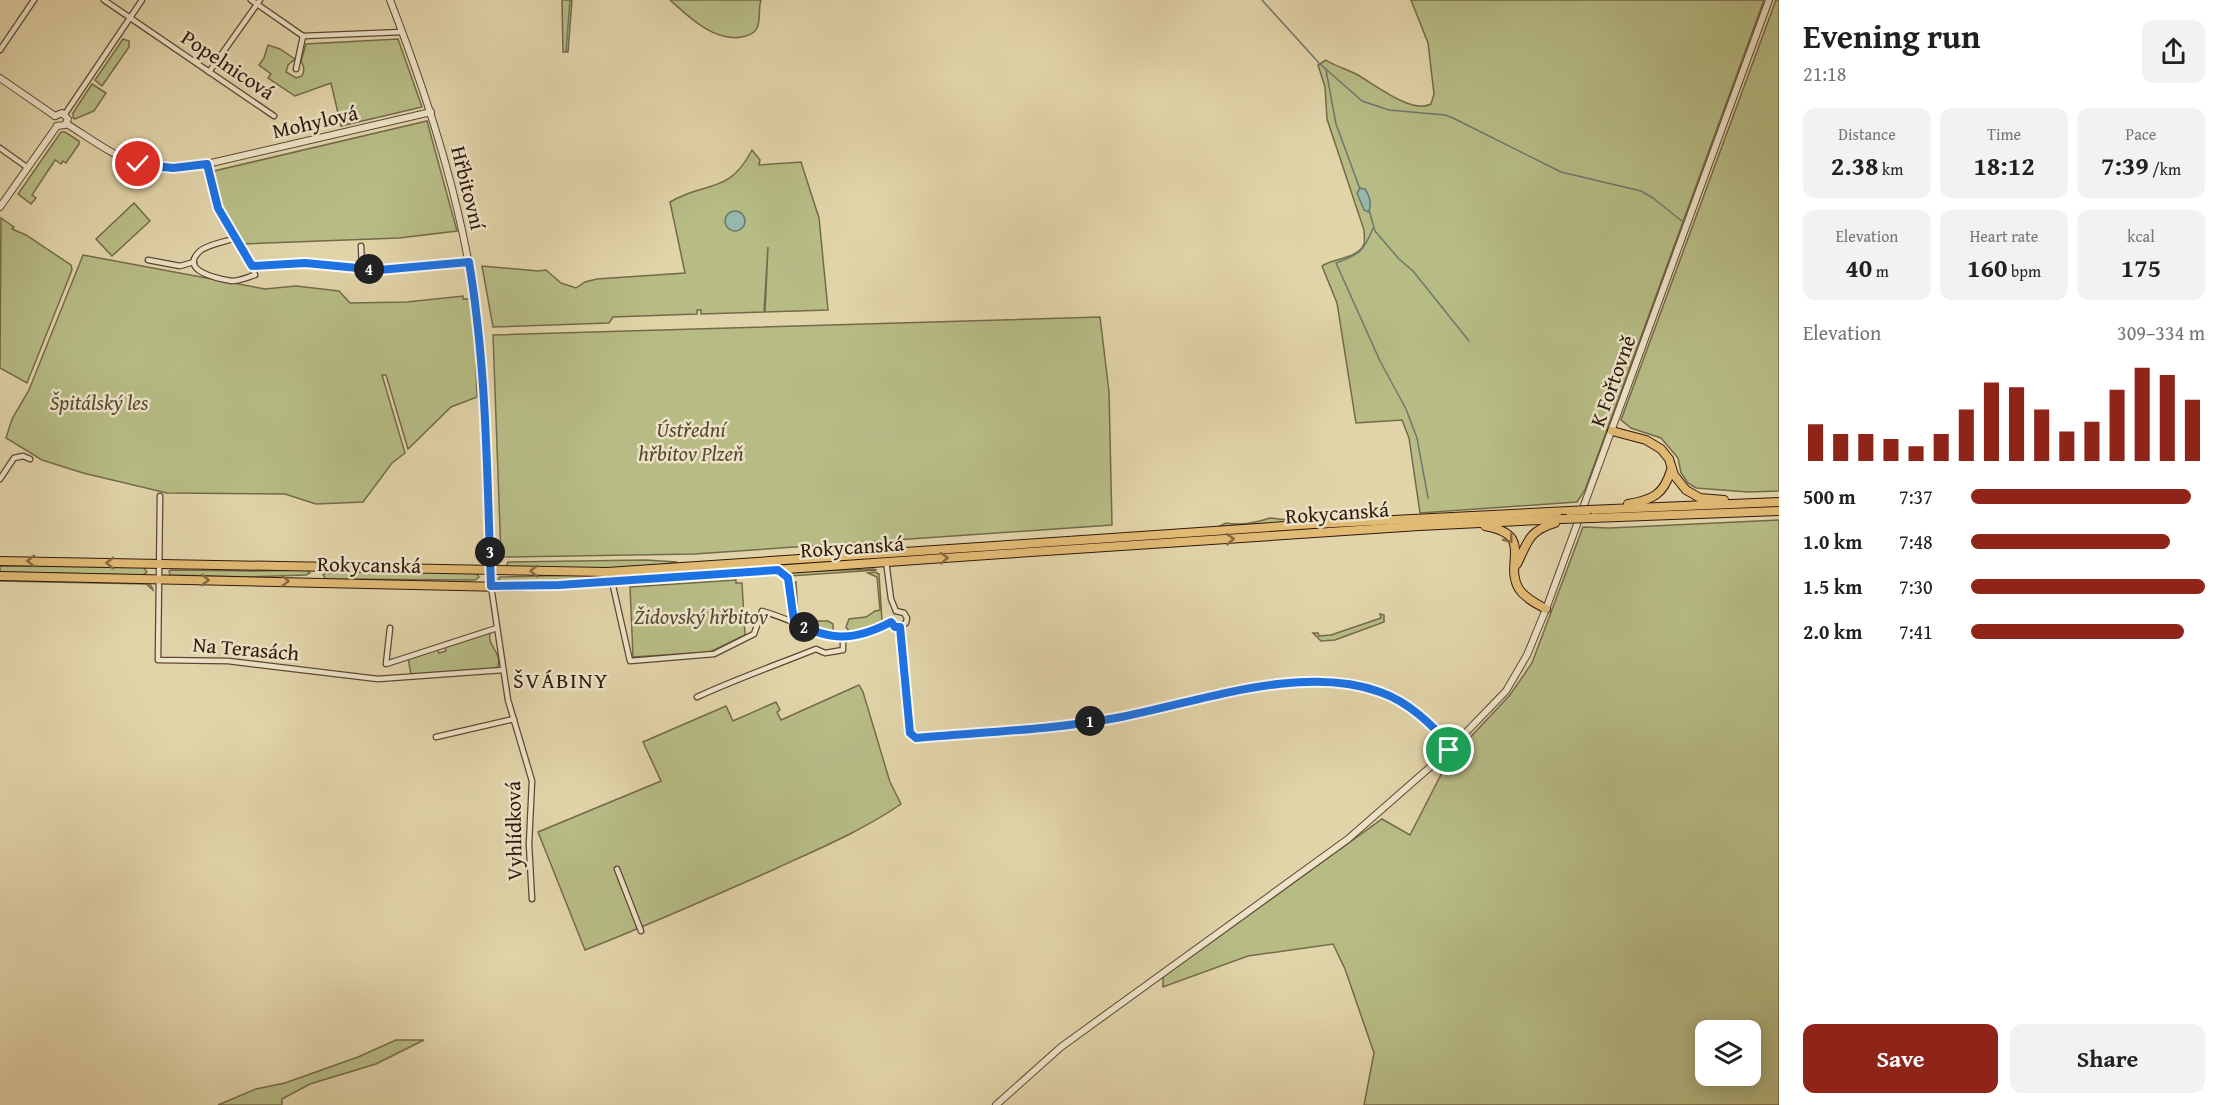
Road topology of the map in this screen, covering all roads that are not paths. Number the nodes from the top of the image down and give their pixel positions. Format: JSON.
{"nodes":[{"id":1,"x":34,"y":0,"type":"edge"},
{"id":2,"x":104,"y":0,"type":"edge"},
{"id":3,"x":142,"y":0,"type":"edge"},
{"id":4,"x":251,"y":0,"type":"edge"},
{"id":5,"x":390,"y":0,"type":"edge"},
{"id":6,"x":1768,"y":0,"type":"edge"},
{"id":7,"x":258,"y":2,"type":"edge"},
{"id":8,"x":130,"y":18,"type":"junction"},
{"id":9,"x":402,"y":32,"type":"junction"},
{"id":10,"x":303,"y":36,"type":"junction"},
{"id":11,"x":0,"y":50,"type":"edge"},
{"id":12,"x":296,"y":69,"type":"dead end"},
{"id":13,"x":209,"y":72,"type":"junction"},
{"id":14,"x":0,"y":78,"type":"edge"},
{"id":15,"x":431,"y":112,"type":"junction"},
{"id":16,"x":65,"y":114,"type":"junction"},
{"id":17,"x":55,"y":116,"type":"junction"},
{"id":18,"x":274,"y":116,"type":"dead end"},
{"id":19,"x":67,"y":124,"type":"junction"},
{"id":20,"x":56,"y":127,"type":"junction"},
{"id":21,"x":0,"y":148,"type":"edge"},
{"id":22,"x":207,"y":164,"type":"junction"},
{"id":23,"x":28,"y":168,"type":"junction"},
{"id":24,"x":0,"y":207,"type":"edge"},
{"id":25,"x":236,"y":238,"type":"junction"},
{"id":26,"x":361,"y":246,"type":"dead end"},
{"id":27,"x":148,"y":260,"type":"dead end"},
{"id":28,"x":194,"y":262,"type":"junction"},
{"id":29,"x":469,"y":262,"type":"junction"},
{"id":30,"x":252,"y":266,"type":"junction"},
{"id":31,"x":362,"y":268,"type":"junction"},
{"id":32,"x":1612,"y":431,"type":"junction"},
{"id":33,"x":30,"y":459,"type":"dead end"},
{"id":34,"x":1671,"y":470,"type":"junction"},
{"id":35,"x":1,"y":475,"type":"edge"},
{"id":36,"x":160,"y":496,"type":"dead end"},
{"id":37,"x":1779,"y":502,"type":"edge"},
{"id":38,"x":1754,"y":503,"type":"junction"},
{"id":39,"x":1779,"y":511,"type":"edge"},
{"id":40,"x":1590,"y":514,"type":"junction"},
{"id":41,"x":1570,"y":515,"type":"junction"},
{"id":42,"x":1417,"y":519,"type":"junction"},
{"id":43,"x":1561,"y":520,"type":"junction"},
{"id":44,"x":1471,"y":523,"type":"junction"},
{"id":45,"x":1009,"y":545,"type":"joint"},
{"id":46,"x":884,"y":552,"type":"junction"},
{"id":47,"x":1002,"y":554,"type":"joint"},
{"id":48,"x":0,"y":561,"type":"edge"},
{"id":49,"x":886,"y":562,"type":"junction"},
{"id":50,"x":159,"y":564,"type":"junction"},
{"id":51,"x":778,"y":570,"type":"junction"},
{"id":52,"x":490,"y":571,"type":"junction"},
{"id":53,"x":0,"y":576,"type":"edge"},
{"id":54,"x":159,"y":579,"type":"junction"},
{"id":55,"x":1515,"y":579,"type":"junction"},
{"id":56,"x":491,"y":586,"type":"junction"},
{"id":57,"x":613,"y":586,"type":"dead end"},
{"id":58,"x":1546,"y":609,"type":"junction"},
{"id":59,"x":896,"y":611,"type":"junction"},
{"id":60,"x":794,"y":621,"type":"junction"},
{"id":61,"x":891,"y":622,"type":"junction"},
{"id":62,"x":900,"y":627,"type":"junction"},
{"id":63,"x":390,"y":628,"type":"dead end"},
{"id":64,"x":497,"y":628,"type":"junction"},
{"id":65,"x":843,"y":638,"type":"junction"},
{"id":66,"x":503,"y":670,"type":"junction"},
{"id":67,"x":697,"y":697,"type":"dead end"},
{"id":68,"x":514,"y":719,"type":"junction"},
{"id":69,"x":436,"y":737,"type":"dead end"},
{"id":70,"x":1450,"y":748,"type":"junction"},
{"id":71,"x":617,"y":868,"type":"dead end"},
{"id":72,"x":532,"y":898,"type":"dead end"},
{"id":73,"x":641,"y":931,"type":"dead end"},
{"id":74,"x":996,"y":1105,"type":"edge"}],
"edges":[{"from":1,"to":11,"type":"street"},
{"from":2,"to":8,"type":"street","name":"Popelnicová"},
{"from":3,"to":8,"type":"street"},
{"from":4,"to":7,"type":"street"},
{"from":5,"to":9,"type":"street","name":"Hřbitovní"},
{"from":6,"to":32,"type":"street","name":"K Fořtovně"},
{"from":7,"to":10,"type":"street"},
{"from":7,"to":13,"type":"street"},
{"from":8,"to":13,"type":"street","name":"Popelnicová"},
{"from":8,"to":16,"type":"street"},
{"from":9,"to":10,"type":"street"},
{"from":9,"to":15,"type":"street","name":"Hřbitovní"},
{"from":10,"to":12,"type":"street"},
{"from":13,"to":18,"type":"street","name":"Popelnicová"},
{"from":14,"to":17,"type":"street"},
{"from":15,"to":22,"type":"street","name":"Mohylová"},
{"from":15,"to":29,"type":"street","name":"Hřbitovní"},
{"from":16,"to":17,"type":"street"},
{"from":16,"to":19,"type":"street"},
{"from":17,"to":20,"type":"street"},
{"from":19,"to":20,"type":"street"},
{"from":19,"to":22,"type":"street","name":"Mohylová"},
{"from":20,"to":23,"type":"street"},
{"from":21,"to":23,"type":"street"},
{"from":22,"to":25,"type":"street"},
{"from":23,"to":24,"type":"street"},
{"from":25,"to":28,"type":"street"},
{"from":25,"to":30,"type":"street"},
{"from":26,"to":31,"type":"street"},
{"from":27,"to":28,"type":"street"},
{"from":28,"to":30,"type":"street"},
{"from":29,"to":31,"type":"street"},
{"from":29,"to":52,"type":"street","name":"Hřbitovní"},
{"from":30,"to":31,"type":"street"},
{"from":32,"to":34,"type":"highway"},
{"from":32,"to":58,"type":"street","name":"K Fořtovně"},
{"from":33,"to":35,"type":"street"},
{"from":34,"to":38,"type":"highway"},
{"from":34,"to":40,"type":"highway"},
{"from":36,"to":50,"type":"street"},
{"from":37,"to":38,"type":"highway"},
{"from":38,"to":40,"type":"highway"},
{"from":39,"to":40,"type":"highway"},
{"from":40,"to":41,"type":"highway","bridge":true},
{"from":41,"to":42,"type":"highway"},
{"from":41,"to":43,"type":"highway","bridge":true},
{"from":42,"to":44,"type":"highway"},
{"from":42,"to":45,"type":"highway","name":"Rokycanská"},
{"from":47,"to":42,"type":"highway","name":"Rokycanská","one_way":true},
{"from":43,"to":44,"type":"highway"},
{"from":43,"to":55,"type":"highway"},
{"from":44,"to":55,"type":"highway","one_way":true},
{"from":45,"to":46,"type":"main road","name":"Rokycanská"},
{"from":46,"to":49,"type":"street"},
{"from":46,"to":52,"type":"main road","name":"Rokycanská","one_way":true},
{"from":49,"to":47,"type":"main road","name":"Rokycanská","one_way":true},
{"from":50,"to":48,"type":"main road","name":"Rokycanská","one_way":true},
{"from":49,"to":51,"type":"main road","name":"Rokycanská"},
{"from":49,"to":59,"type":"street"},
{"from":50,"to":52,"type":"main road","name":"Rokycanská"},
{"from":50,"to":54,"type":"street"},
{"from":51,"to":56,"type":"main road","name":"Rokycanská"},
{"from":51,"to":60,"type":"street"},
{"from":52,"to":56,"type":"street","name":"Hřbitovní"},
{"from":53,"to":54,"type":"main road","name":"Rokycanská"},
{"from":54,"to":56,"type":"main road","name":"Rokycanská","one_way":true},
{"from":54,"to":66,"type":"street","name":"Na Terasách"},
{"from":55,"to":58,"type":"highway"},
{"from":56,"to":64,"type":"street","name":"Vyhlídková"},
{"from":57,"to":60,"type":"street"},
{"from":58,"to":70,"type":"street","name":"K Fořtovně"},
{"from":59,"to":61,"type":"street"},
{"from":59,"to":62,"type":"street"},
{"from":60,"to":65,"type":"street"},
{"from":61,"to":62,"type":"street"},
{"from":61,"to":65,"type":"street"},
{"from":62,"to":70,"type":"street"},
{"from":63,"to":64,"type":"street"},
{"from":64,"to":66,"type":"street","name":"Vyhlídková"},
{"from":65,"to":67,"type":"street"},
{"from":66,"to":68,"type":"street","name":"Vyhlídková"},
{"from":68,"to":69,"type":"street"},
{"from":68,"to":72,"type":"street","name":"Vyhlídková"},
{"from":70,"to":74,"type":"street","name":"K Fořtovně"},
{"from":71,"to":73,"type":"street"}]}
